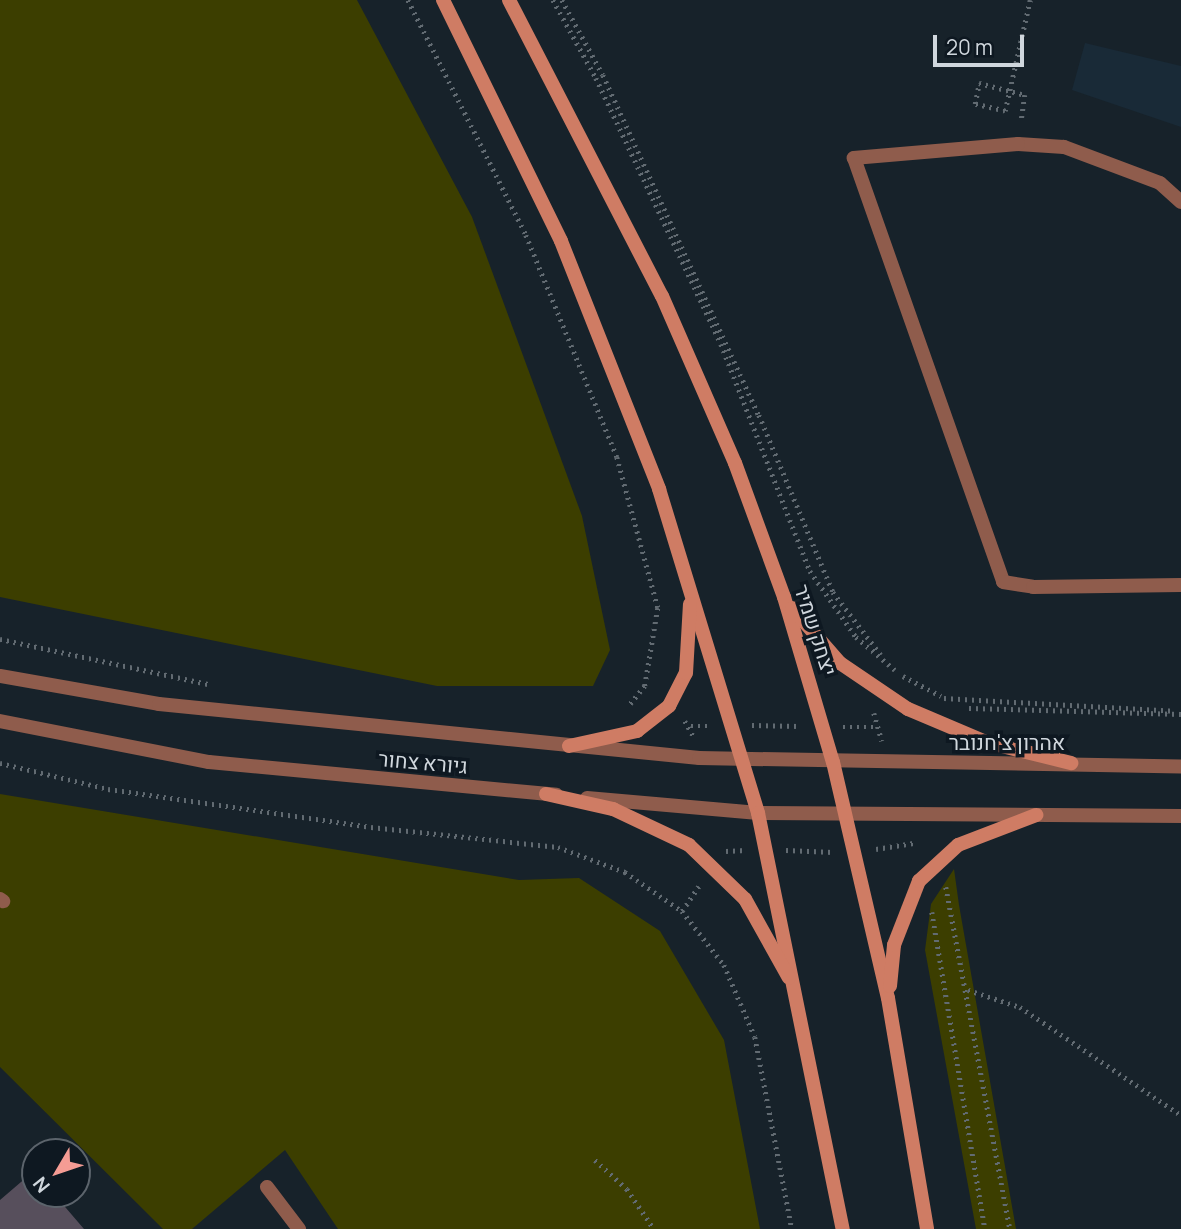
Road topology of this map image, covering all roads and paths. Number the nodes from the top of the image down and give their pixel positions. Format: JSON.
{"nodes":[{"id":1,"x":408,"y":0,"type":"edge"},
{"id":2,"x":443,"y":0,"type":"edge"},
{"id":3,"x":509,"y":0,"type":"edge"},
{"id":4,"x":553,"y":0,"type":"edge"},
{"id":5,"x":562,"y":0,"type":"edge"},
{"id":6,"x":1030,"y":0,"type":"edge"},
{"id":7,"x":1025,"y":95,"type":"dead end"},
{"id":8,"x":649,"y":194,"type":"dead end"},
{"id":9,"x":1181,"y":202,"type":"edge"},
{"id":10,"x":687,"y":578,"type":"junction"},
{"id":11,"x":1181,"y":585,"type":"edge"},
{"id":12,"x":784,"y":597,"type":"junction"},
{"id":13,"x":0,"y":639,"type":"edge"},
{"id":14,"x":0,"y":676,"type":"edge"},
{"id":15,"x":214,"y":685,"type":"dead end"},
{"id":16,"x":944,"y":698,"type":"junction"},
{"id":17,"x":615,"y":713,"type":"dead end"},
{"id":18,"x":1181,"y":713,"type":"edge"},
{"id":19,"x":0,"y":721,"type":"edge"},
{"id":20,"x":734,"y":725,"type":"junction"},
{"id":21,"x":691,"y":726,"type":"dead end"},
{"id":22,"x":823,"y":727,"type":"junction"},
{"id":23,"x":877,"y":727,"type":"dead end"},
{"id":24,"x":569,"y":746,"type":"junction"},
{"id":25,"x":745,"y":760,"type":"junction"},
{"id":26,"x":833,"y":762,"type":"junction"},
{"id":27,"x":0,"y":763,"type":"edge"},
{"id":28,"x":1071,"y":763,"type":"junction"},
{"id":29,"x":1181,"y":766,"type":"edge"},
{"id":30,"x":546,"y":794,"type":"junction"},
{"id":31,"x":758,"y":813,"type":"junction"},
{"id":32,"x":846,"y":814,"type":"junction"},
{"id":33,"x":1036,"y":815,"type":"junction"},
{"id":34,"x":1181,"y":816,"type":"edge"},
{"id":35,"x":914,"y":843,"type":"dead end"},
{"id":36,"x":767,"y":849,"type":"junction"},
{"id":37,"x":722,"y":852,"type":"dead end"},
{"id":38,"x":856,"y":853,"type":"junction"},
{"id":39,"x":925,"y":874,"type":"junction"},
{"id":40,"x":968,"y":990,"type":"dead end"},
{"id":41,"x":888,"y":998,"type":"junction"},
{"id":42,"x":801,"y":1006,"type":"junction"},
{"id":43,"x":1181,"y":1115,"type":"edge"},
{"id":44,"x":595,"y":1160,"type":"dead end"},
{"id":45,"x":267,"y":1187,"type":"dead end"},
{"id":46,"x":299,"y":1229,"type":"edge"},
{"id":47,"x":654,"y":1229,"type":"edge"},
{"id":48,"x":792,"y":1229,"type":"edge"},
{"id":49,"x":843,"y":1229,"type":"edge"},
{"id":50,"x":927,"y":1229,"type":"edge"},
{"id":51,"x":985,"y":1229,"type":"edge"}],
"edges":[{"from":1,"to":17,"type":"path"},
{"from":2,"to":10,"type":"main road"},
{"from":3,"to":12,"type":"main road","name":"יצחק שמיר"},
{"from":4,"to":8,"type":"path"},
{"from":5,"to":16,"type":"path"},
{"from":6,"to":7,"type":"path","bridge":true},
{"from":9,"to":11,"type":"street"},
{"from":10,"to":20,"type":"main road"},
{"from":10,"to":24,"type":"main road"},
{"from":12,"to":22,"type":"main road","name":"יצחק שמיר"},
{"from":12,"to":28,"type":"main road"},
{"from":13,"to":15,"type":"path"},
{"from":14,"to":24,"type":"street","name":"גיורא צחור"},
{"from":16,"to":18,"type":"path"},
{"from":16,"to":18,"type":"path"},
{"from":19,"to":30,"type":"street","name":"גיורא צחור"},
{"from":20,"to":21,"type":"path"},
{"from":20,"to":22,"type":"path"},
{"from":20,"to":25,"type":"main road"},
{"from":22,"to":23,"type":"path"},
{"from":22,"to":26,"type":"main road","name":"יצחק שמיר"},
{"from":24,"to":25,"type":"street","name":"גיורא צחור"},
{"from":25,"to":26,"type":"street","name":"גיורא צחור"},
{"from":25,"to":31,"type":"main road"},
{"from":26,"to":28,"type":"street","name":"אהרון צ'חנובר"},
{"from":26,"to":32,"type":"main road","name":"יצחק שמיר"},
{"from":27,"to":48,"type":"path"},
{"from":28,"to":29,"type":"street","name":"אהרון צ'חנובר"},
{"from":30,"to":31,"type":"street","name":"גיורא צחור"},
{"from":30,"to":42,"type":"main road"},
{"from":31,"to":32,"type":"street","name":"גיורא צחור"},
{"from":31,"to":36,"type":"main road"},
{"from":32,"to":33,"type":"street"},
{"from":32,"to":38,"type":"main road","name":"יצחק שמיר"},
{"from":33,"to":34,"type":"street"},
{"from":33,"to":39,"type":"main road"},
{"from":35,"to":38,"type":"path"},
{"from":36,"to":37,"type":"path"},
{"from":36,"to":38,"type":"path"},
{"from":36,"to":42,"type":"main road"},
{"from":38,"to":41,"type":"main road","name":"יצחק שמיר"},
{"from":39,"to":41,"type":"main road"},
{"from":39,"to":51,"type":"path"},
{"from":40,"to":43,"type":"path"},
{"from":41,"to":50,"type":"main road","name":"יצחק שמיר"},
{"from":42,"to":49,"type":"main road"},
{"from":44,"to":47,"type":"path"},
{"from":45,"to":46,"type":"street"}]}
